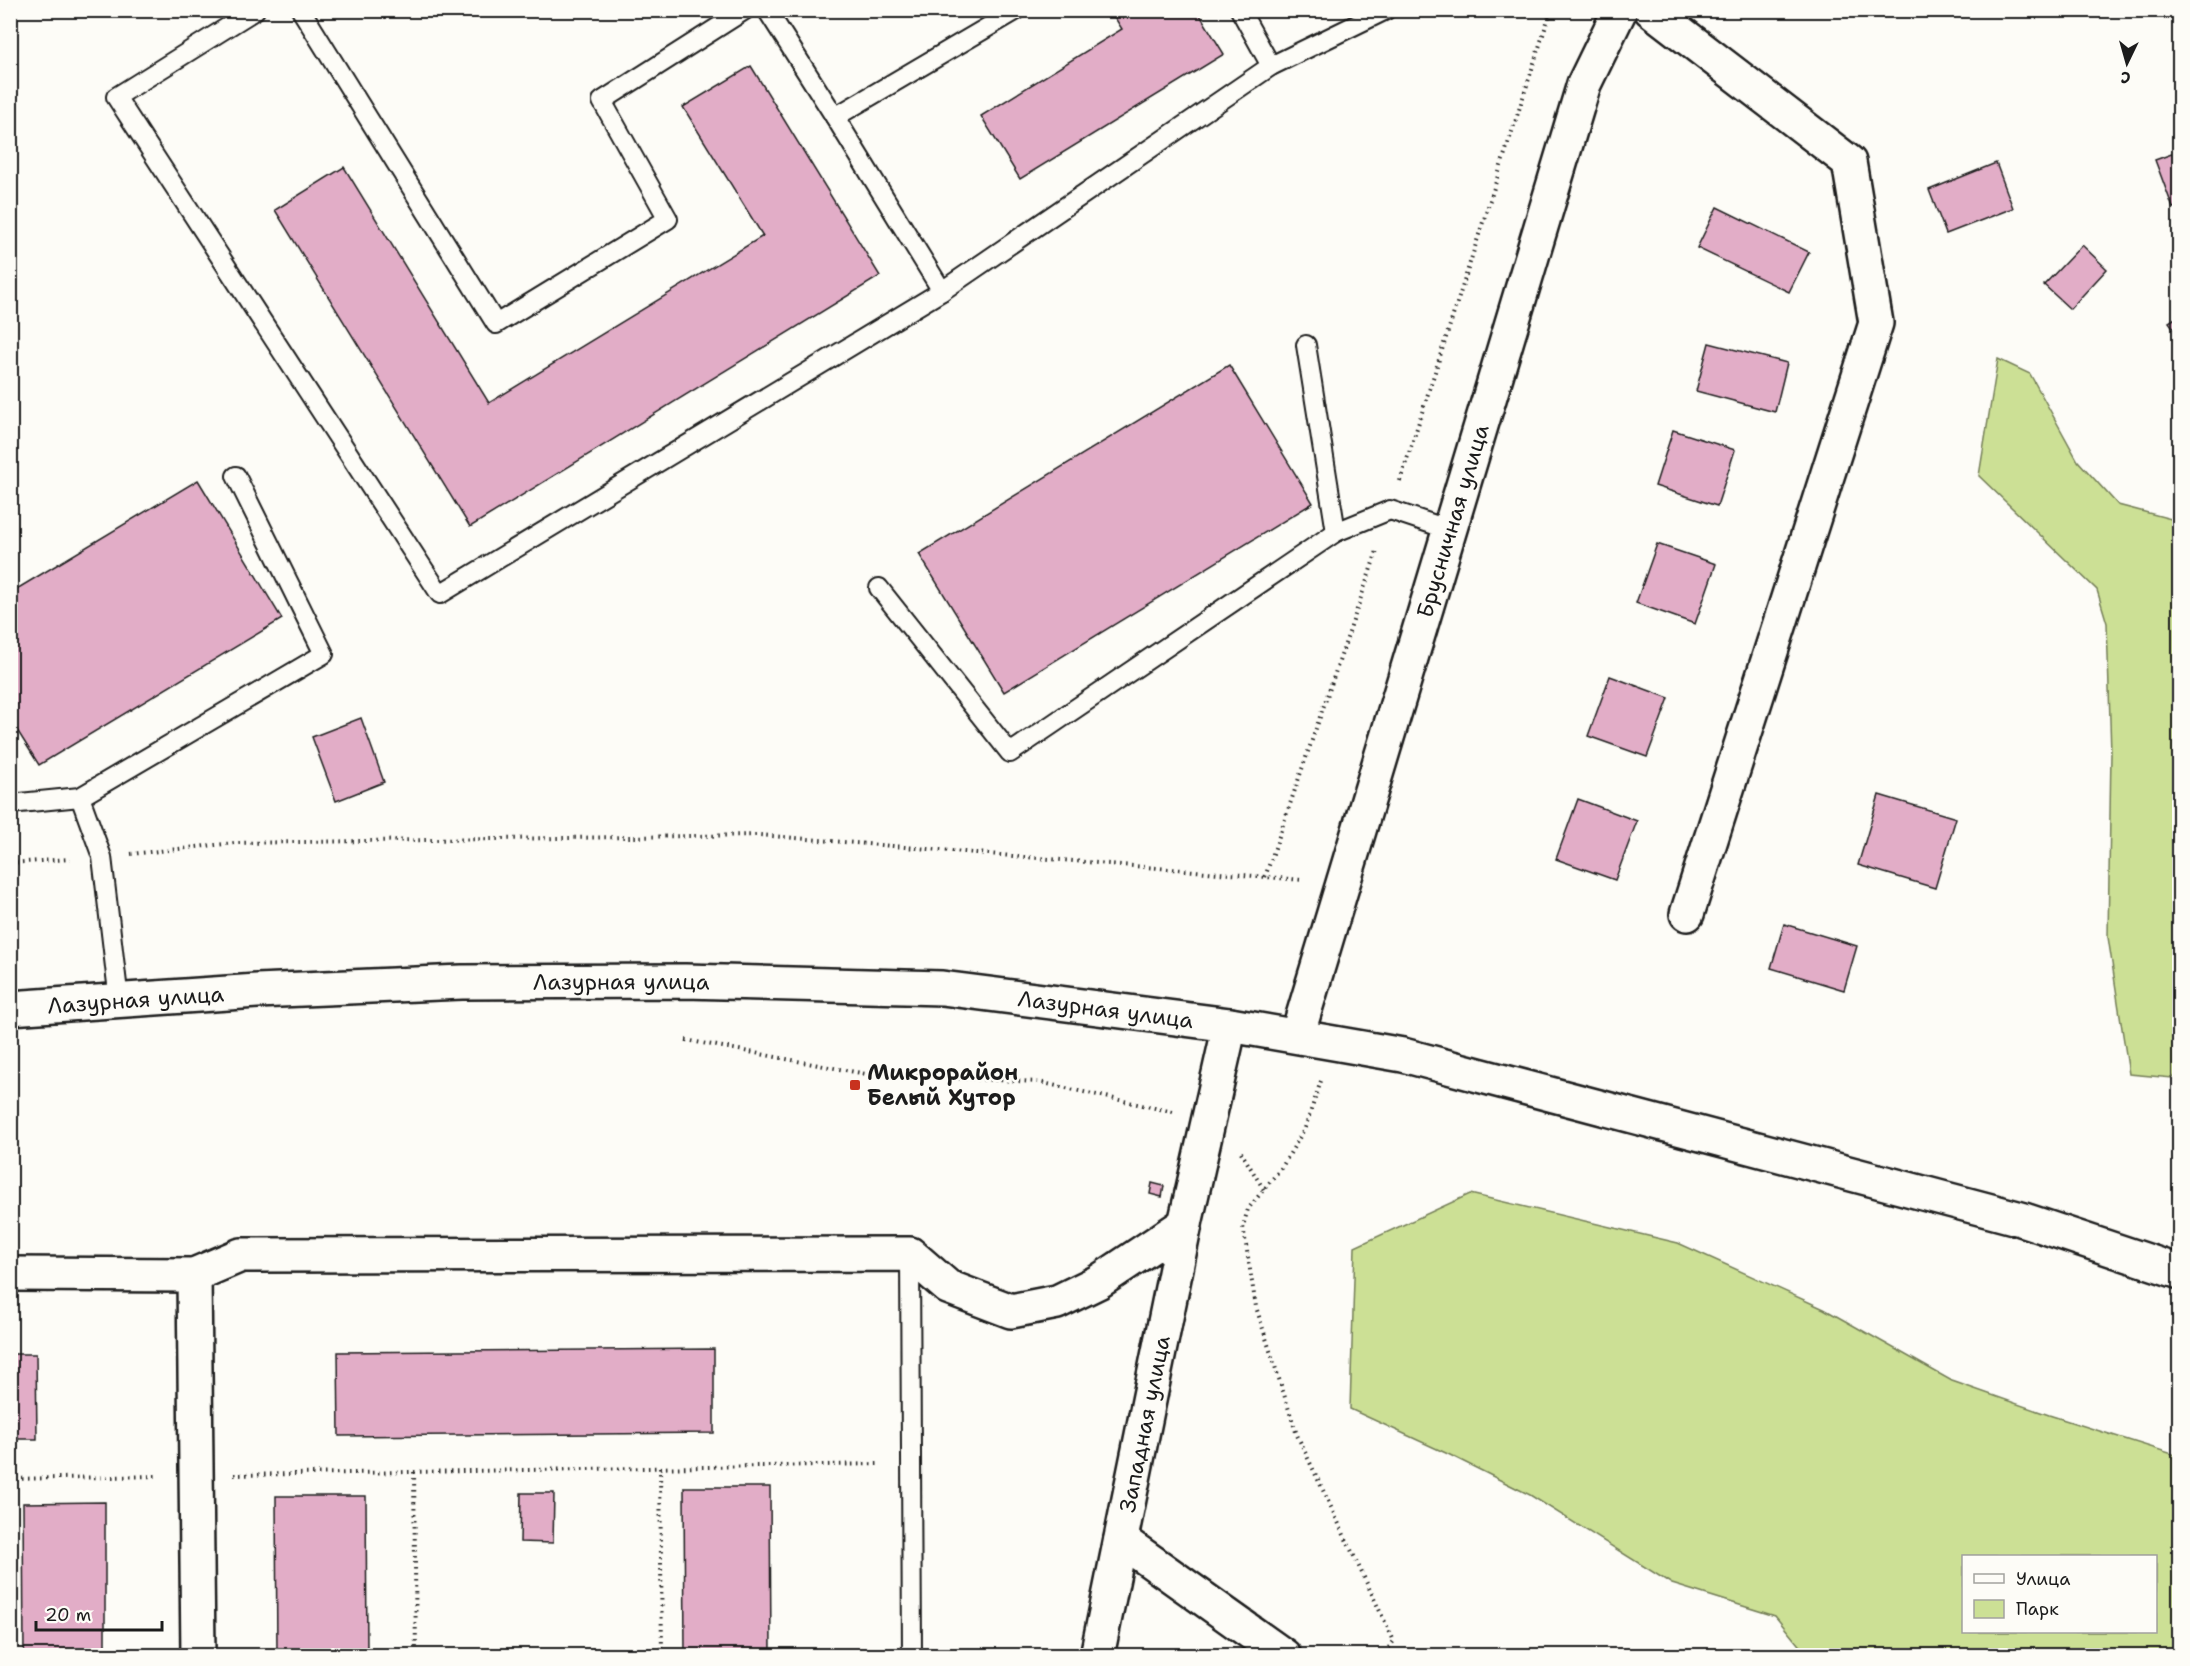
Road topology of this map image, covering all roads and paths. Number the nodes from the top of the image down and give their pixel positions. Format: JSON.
{"nodes":[{"id":1,"x":255,"y":10,"type":"edge"},
{"id":2,"x":301,"y":10,"type":"edge"},
{"id":3,"x":745,"y":10,"type":"edge"},
{"id":4,"x":767,"y":10,"type":"edge"},
{"id":5,"x":1017,"y":10,"type":"edge"},
{"id":6,"x":1240,"y":10,"type":"edge"},
{"id":7,"x":1386,"y":10,"type":"edge"},
{"id":8,"x":1551,"y":10,"type":"edge"},
{"id":9,"x":1620,"y":10,"type":"edge"},
{"id":10,"x":1651,"y":10,"type":"edge"},
{"id":11,"x":1271,"y":66,"type":"junction"},
{"id":12,"x":835,"y":117,"type":"junction"},
{"id":13,"x":942,"y":291,"type":"junction"},
{"id":14,"x":1306,"y":345,"type":"dead end"},
{"id":15,"x":236,"y":476,"type":"dead end"},
{"id":16,"x":1390,"y":510,"type":"junction"},
{"id":17,"x":1450,"y":530,"type":"junction"},
{"id":18,"x":1336,"y":532,"type":"junction"},
{"id":19,"x":879,"y":588,"type":"dead end"},
{"id":20,"x":80,"y":797,"type":"junction"},
{"id":21,"x":10,"y":804,"type":"edge"},
{"id":22,"x":102,"y":857,"type":"junction"},
{"id":23,"x":10,"y":863,"type":"edge"},
{"id":24,"x":1265,"y":877,"type":"junction"},
{"id":25,"x":1343,"y":883,"type":"junction"},
{"id":26,"x":1688,"y":914,"type":"dead end"},
{"id":27,"x":119,"y":1001,"type":"junction"},
{"id":28,"x":10,"y":1008,"type":"edge"},
{"id":29,"x":1230,"y":1025,"type":"junction"},
{"id":30,"x":1297,"y":1036,"type":"junction"},
{"id":31,"x":686,"y":1041,"type":"dead end"},
{"id":32,"x":1335,"y":1043,"type":"junction"},
{"id":33,"x":1209,"y":1120,"type":"junction"},
{"id":34,"x":1264,"y":1190,"type":"junction"},
{"id":35,"x":1185,"y":1224,"type":"junction"},
{"id":36,"x":910,"y":1254,"type":"junction"},
{"id":37,"x":2180,"y":1272,"type":"edge"},
{"id":38,"x":10,"y":1274,"type":"edge"},
{"id":39,"x":194,"y":1275,"type":"junction"},
{"id":40,"x":911,"y":1464,"type":"junction"},
{"id":41,"x":660,"y":1467,"type":"junction"},
{"id":42,"x":414,"y":1472,"type":"junction"},
{"id":43,"x":196,"y":1475,"type":"junction"},
{"id":44,"x":10,"y":1479,"type":"edge"},
{"id":45,"x":1121,"y":1540,"type":"junction"},
{"id":46,"x":198,"y":1656,"type":"edge"},
{"id":47,"x":416,"y":1656,"type":"edge"},
{"id":48,"x":662,"y":1656,"type":"edge"},
{"id":49,"x":912,"y":1656,"type":"edge"},
{"id":50,"x":1097,"y":1656,"type":"edge"},
{"id":51,"x":1284,"y":1656,"type":"edge"},
{"id":52,"x":1382,"y":1656,"type":"edge"}],
"edges":[{"from":1,"to":13,"type":"lane"},
{"from":2,"to":3,"type":"lane"},
{"from":4,"to":12,"type":"lane"},
{"from":5,"to":12,"type":"lane"},
{"from":6,"to":11,"type":"lane"},
{"from":7,"to":11,"type":"lane"},
{"from":8,"to":16,"type":"path"},
{"from":9,"to":17,"type":"street","name":"Брусничная улица"},
{"from":10,"to":26,"type":"street"},
{"from":11,"to":13,"type":"lane"},
{"from":12,"to":13,"type":"lane"},
{"from":14,"to":18,"type":"lane"},
{"from":15,"to":20,"type":"lane"},
{"from":16,"to":17,"type":"lane"},
{"from":16,"to":18,"type":"lane"},
{"from":16,"to":24,"type":"path"},
{"from":17,"to":25,"type":"street","name":"Брусничная улица"},
{"from":18,"to":19,"type":"lane"},
{"from":20,"to":21,"type":"lane"},
{"from":20,"to":22,"type":"lane"},
{"from":22,"to":23,"type":"path"},
{"from":22,"to":24,"type":"path"},
{"from":22,"to":27,"type":"lane"},
{"from":24,"to":25,"type":"path"},
{"from":25,"to":30,"type":"street","name":"Брусничная улица"},
{"from":27,"to":28,"type":"street","name":"Лазурная улица"},
{"from":27,"to":29,"type":"street","name":"Лазурная улица"},
{"from":29,"to":30,"type":"street","name":"Лазурная улица"},
{"from":29,"to":33,"type":"street","name":"Западная улица"},
{"from":30,"to":32,"type":"street","name":"Лазурная улица"},
{"from":31,"to":33,"type":"path"},
{"from":32,"to":34,"type":"path"},
{"from":32,"to":37,"type":"street","name":"Лазурная улица"},
{"from":33,"to":34,"type":"path"},
{"from":33,"to":35,"type":"street","name":"Западная улица"},
{"from":34,"to":52,"type":"path"},
{"from":35,"to":36,"type":"street"},
{"from":35,"to":45,"type":"street","name":"Западная улица"},
{"from":36,"to":39,"type":"street"},
{"from":36,"to":40,"type":"lane"},
{"from":38,"to":39,"type":"street"},
{"from":39,"to":43,"type":"street"},
{"from":40,"to":41,"type":"path"},
{"from":40,"to":49,"type":"lane"},
{"from":41,"to":42,"type":"path"},
{"from":41,"to":48,"type":"path"},
{"from":42,"to":43,"type":"path"},
{"from":42,"to":47,"type":"path"},
{"from":43,"to":44,"type":"path"},
{"from":43,"to":46,"type":"street"},
{"from":45,"to":50,"type":"street","name":"Западная улица"},
{"from":45,"to":51,"type":"street"}]}
